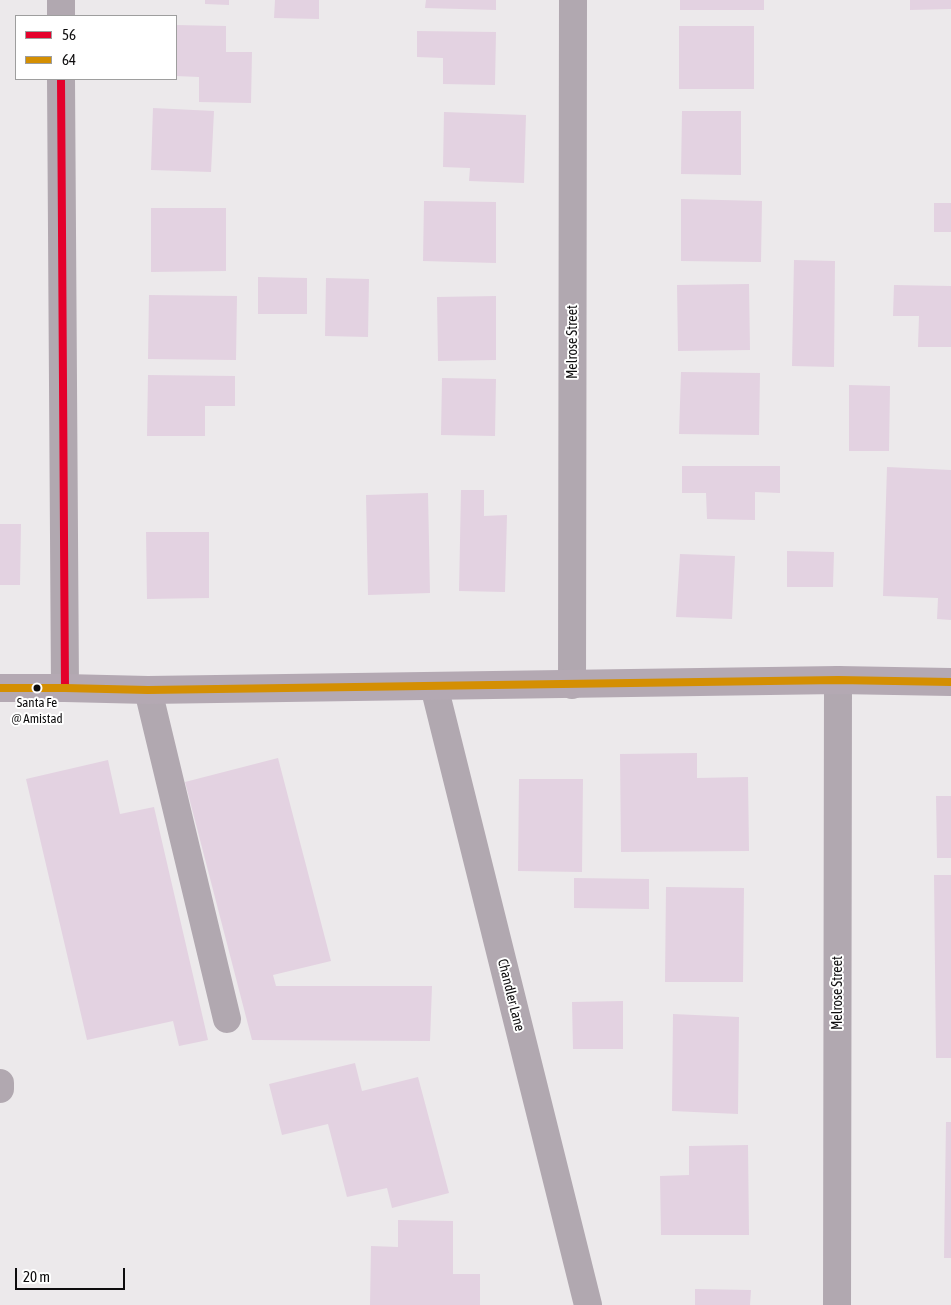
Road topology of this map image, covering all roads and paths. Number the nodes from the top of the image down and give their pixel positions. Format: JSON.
{"nodes":[{"id":1,"x":61,"y":0,"type":"edge"},
{"id":2,"x":573,"y":0,"type":"edge"},
{"id":3,"x":61,"y":15,"type":"edge"},
{"id":4,"x":61,"y":80,"type":"edge"},
{"id":5,"x":838,"y":680,"type":"junction"},
{"id":6,"x":951,"y":682,"type":"edge"},
{"id":7,"x":572,"y":684,"type":"junction"},
{"id":8,"x":434,"y":686,"type":"junction"},
{"id":9,"x":0,"y":688,"type":"edge"},
{"id":10,"x":65,"y":688,"type":"junction"},
{"id":11,"x":148,"y":690,"type":"junction"},
{"id":12,"x":226,"y":1019,"type":"dead end"},
{"id":13,"x":0,"y":1083,"type":"edge"},
{"id":14,"x":0,"y":1089,"type":"edge"},
{"id":15,"x":588,"y":1305,"type":"edge"},
{"id":16,"x":837,"y":1305,"type":"edge"}],
"edges":[{"from":1,"to":3,"type":"street"},
{"from":2,"to":7,"type":"street","name":"Melrose Street"},
{"from":4,"to":10,"type":"street"},
{"from":5,"to":6,"type":"main road"},
{"from":5,"to":7,"type":"main road"},
{"from":5,"to":16,"type":"street","name":"Melrose Street"},
{"from":7,"to":8,"type":"main road"},
{"from":8,"to":11,"type":"main road"},
{"from":8,"to":15,"type":"street","name":"Chandler Lane"},
{"from":9,"to":10,"type":"main road"},
{"from":10,"to":11,"type":"main road"},
{"from":11,"to":12,"type":"street"},
{"from":13,"to":14,"type":"street"}]}
